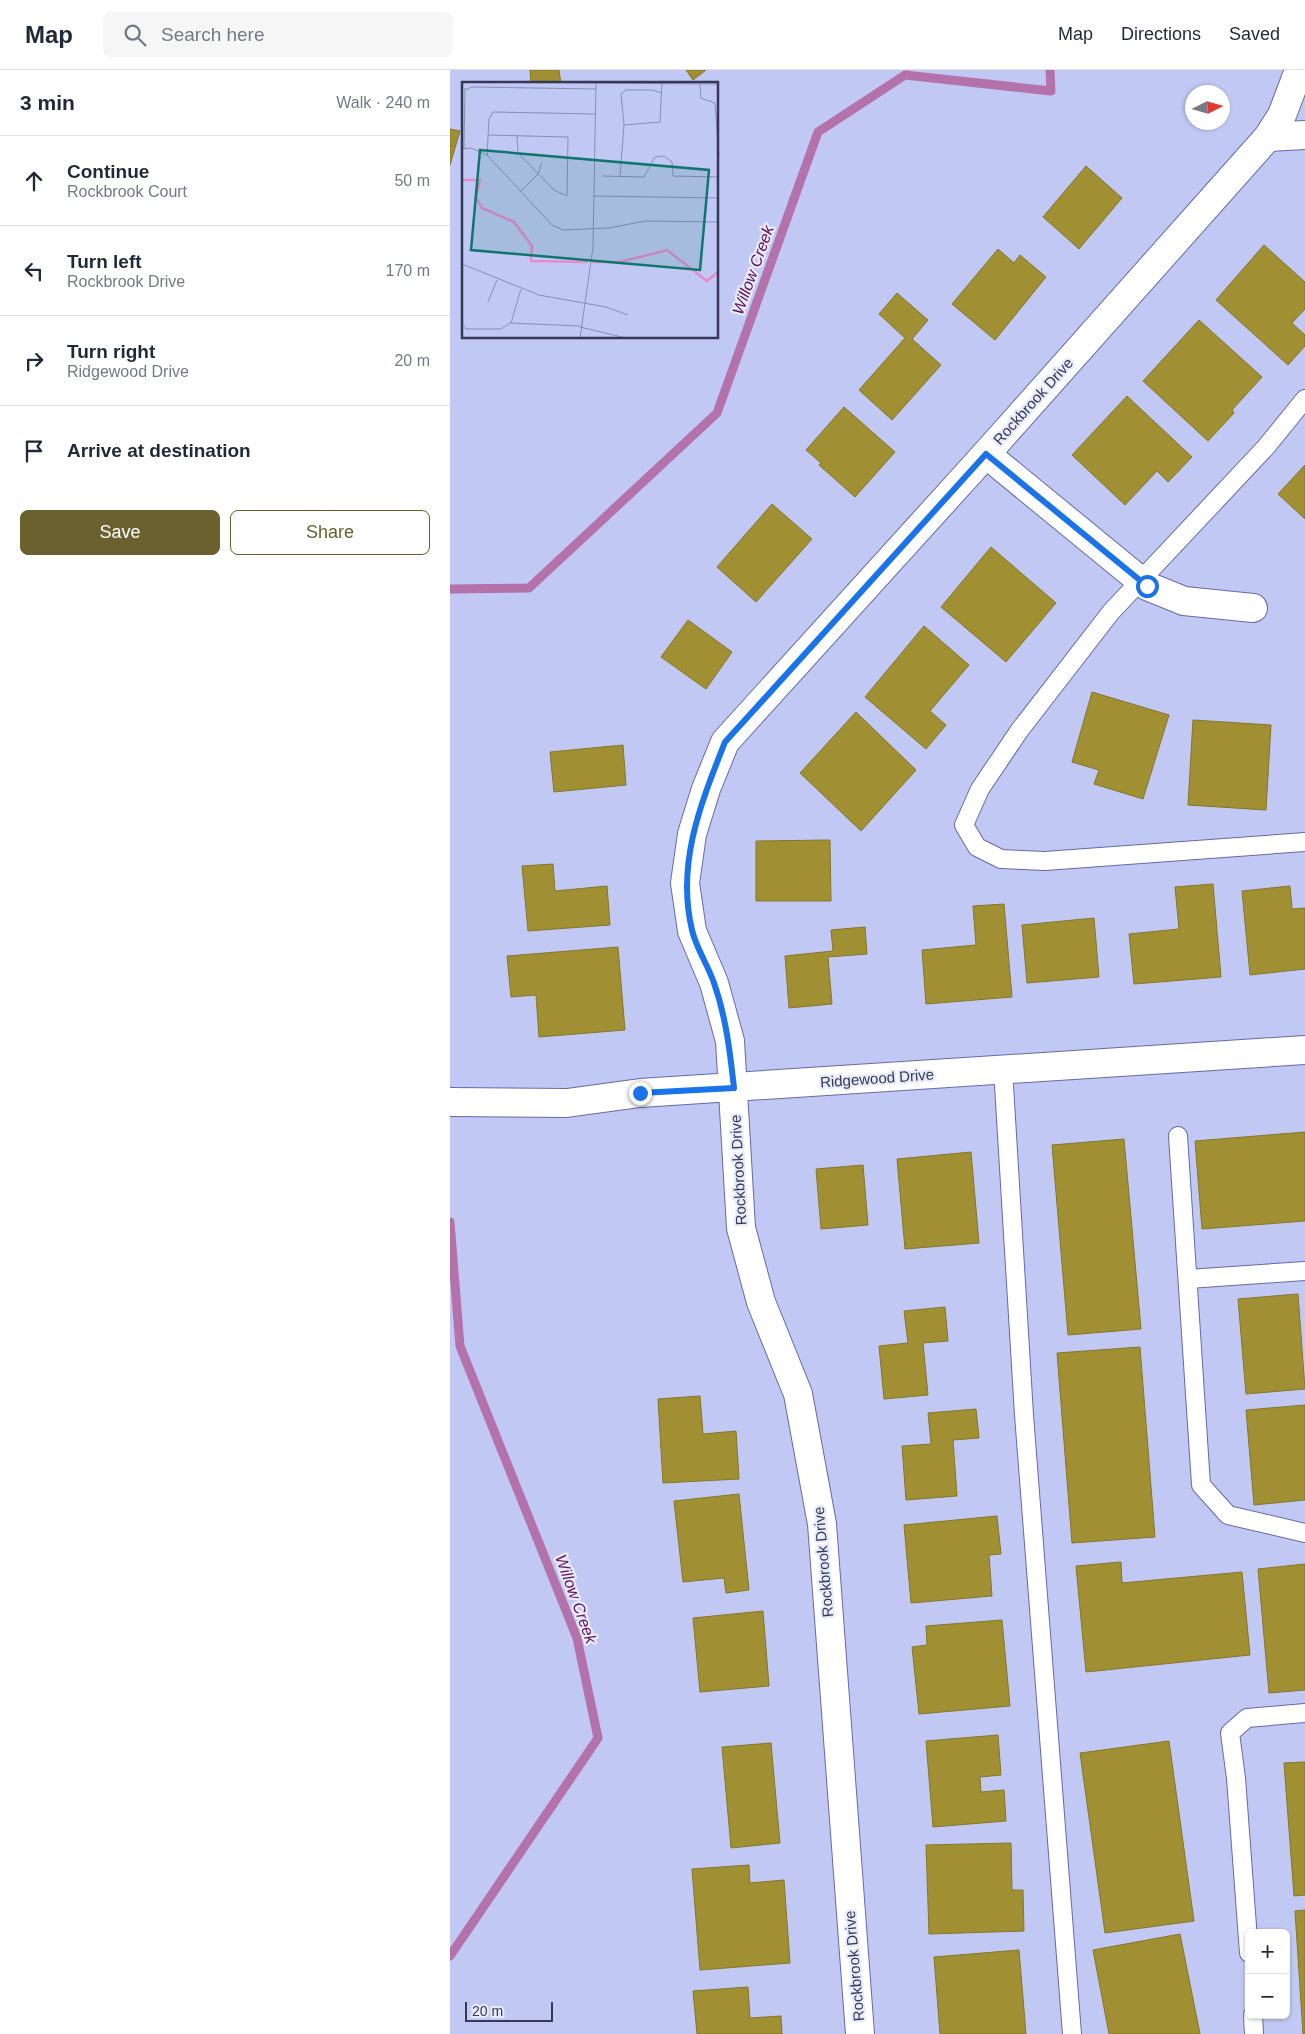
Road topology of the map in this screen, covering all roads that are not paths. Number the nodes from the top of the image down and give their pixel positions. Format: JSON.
{"nodes":[{"id":1,"x":1299,"y":70,"type":"edge"},
{"id":2,"x":1305,"y":135,"type":"edge"},
{"id":3,"x":1268,"y":137,"type":"junction"},
{"id":4,"x":1305,"y":399,"type":"edge"},
{"id":5,"x":986,"y":454,"type":"junction"},
{"id":6,"x":1142,"y":581,"type":"junction"},
{"id":7,"x":1253,"y":608,"type":"dead end"},
{"id":8,"x":1305,"y":842,"type":"edge"},
{"id":9,"x":1305,"y":1050,"type":"edge"},
{"id":10,"x":1003,"y":1070,"type":"junction"},
{"id":11,"x":734,"y":1088,"type":"junction"},
{"id":12,"x":454,"y":1102,"type":"edge"},
{"id":13,"x":1178,"y":1136,"type":"dead end"},
{"id":14,"x":1305,"y":1271,"type":"edge"},
{"id":15,"x":1188,"y":1279,"type":"junction"},
{"id":16,"x":1305,"y":1532,"type":"edge"},
{"id":17,"x":1305,"y":1713,"type":"edge"},
{"id":18,"x":1247,"y":1929,"type":"edge"},
{"id":19,"x":1253,"y":2019,"type":"edge"},
{"id":20,"x":860,"y":2034,"type":"edge"},
{"id":21,"x":1072,"y":2034,"type":"edge"},
{"id":22,"x":1254,"y":2034,"type":"edge"}],
"edges":[{"from":1,"to":3,"type":"street","name":"Rockbrook Drive"},
{"from":2,"to":3,"type":"street"},
{"from":3,"to":5,"type":"street","name":"Rockbrook Drive"},
{"from":4,"to":6,"type":"lane"},
{"from":5,"to":6,"type":"street"},
{"from":5,"to":11,"type":"street","name":"Rockbrook Drive"},
{"from":6,"to":7,"type":"street"},
{"from":6,"to":8,"type":"lane"},
{"from":9,"to":10,"type":"street","name":"Ridgewood Drive"},
{"from":10,"to":11,"type":"street","name":"Ridgewood Drive"},
{"from":10,"to":21,"type":"lane"},
{"from":11,"to":12,"type":"street","name":"Ridgewood Drive"},
{"from":11,"to":20,"type":"street","name":"Rockbrook Drive"},
{"from":13,"to":15,"type":"lane"},
{"from":14,"to":15,"type":"lane"},
{"from":15,"to":16,"type":"lane"},
{"from":17,"to":18,"type":"lane"},
{"from":19,"to":22,"type":"lane"}]}
